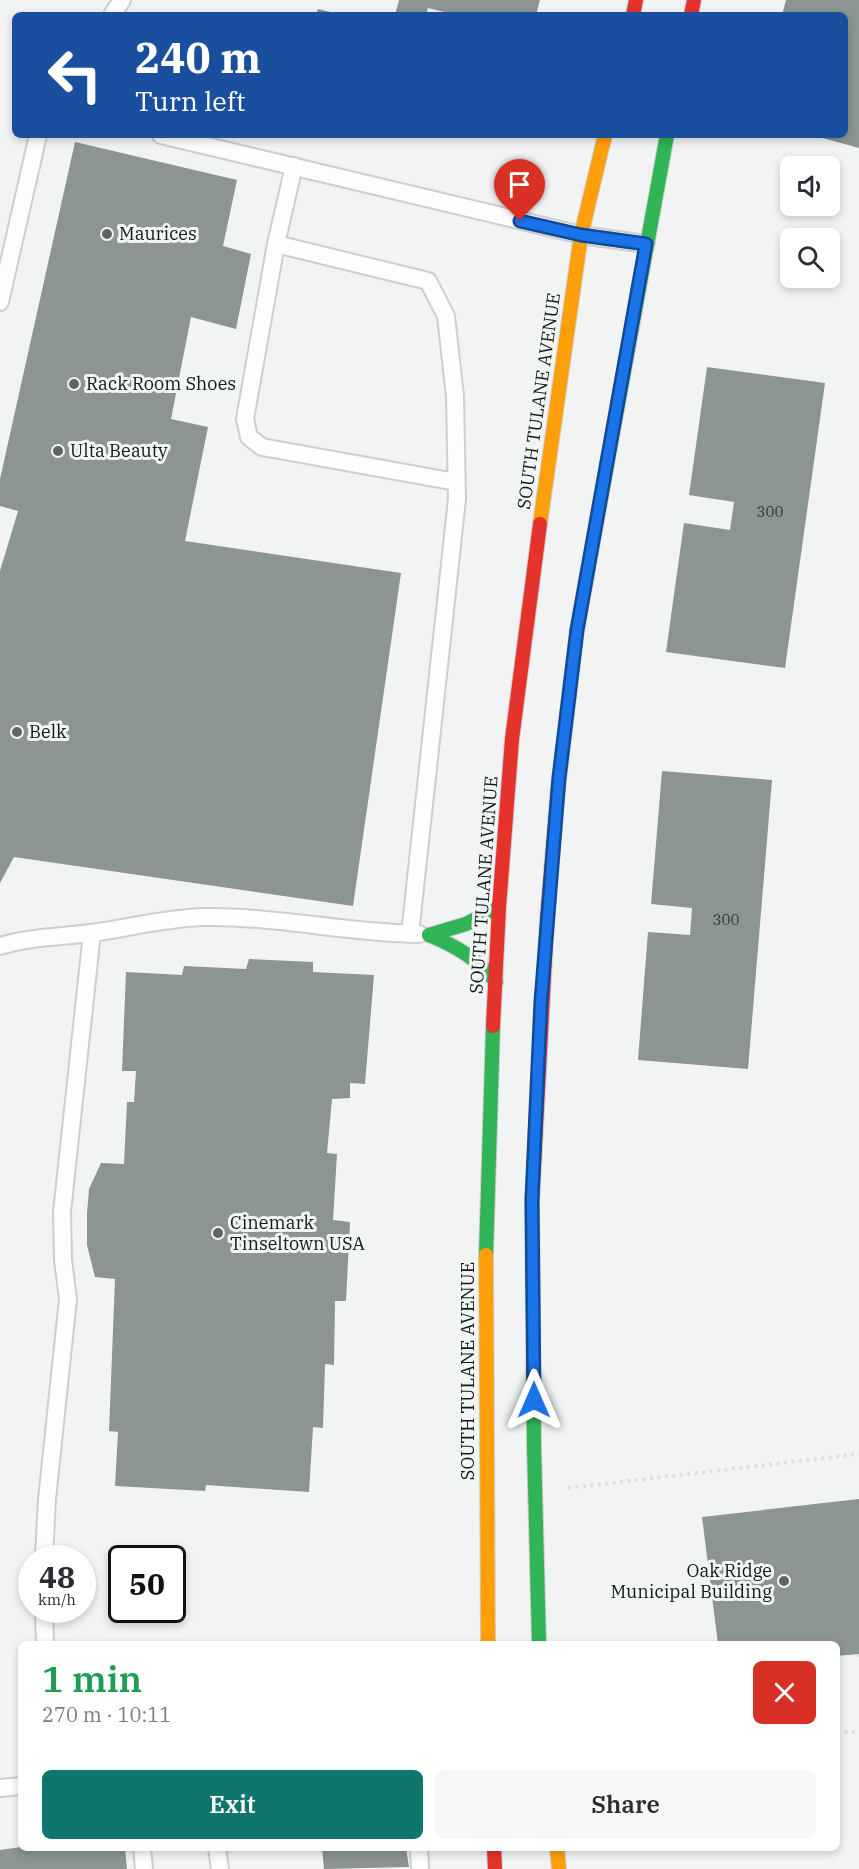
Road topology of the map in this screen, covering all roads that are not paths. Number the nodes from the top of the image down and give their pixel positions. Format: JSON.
{"nodes":[{"id":1,"x":37,"y":138,"type":"edge"},
{"id":2,"x":175,"y":138,"type":"edge"},
{"id":3,"x":604,"y":138,"type":"edge"},
{"id":4,"x":666,"y":138,"type":"edge"},
{"id":5,"x":294,"y":166,"type":"junction"},
{"id":6,"x":581,"y":235,"type":"junction"},
{"id":7,"x":276,"y":244,"type":"junction"},
{"id":8,"x":646,"y":244,"type":"junction"},
{"id":9,"x":0,"y":302,"type":"edge"},
{"id":10,"x":456,"y":482,"type":"junction"},
{"id":11,"x":499,"y":907,"type":"junction"},
{"id":12,"x":92,"y":933,"type":"junction"},
{"id":13,"x":410,"y":934,"type":"junction"},
{"id":14,"x":429,"y":934,"type":"junction"},
{"id":15,"x":0,"y":946,"type":"edge"},
{"id":16,"x":496,"y":982,"type":"junction"},
{"id":17,"x":485,"y":1445,"type":"junction"},
{"id":18,"x":505,"y":1445,"type":"dead end"},
{"id":19,"x":45,"y":1545,"type":"edge"},
{"id":20,"x":44,"y":1623,"type":"edge"},
{"id":21,"x":45,"y":1641,"type":"edge"},
{"id":22,"x":488,"y":1641,"type":"edge"},
{"id":23,"x":539,"y":1641,"type":"edge"},
{"id":24,"x":18,"y":1786,"type":"edge"},
{"id":25,"x":0,"y":1788,"type":"edge"},
{"id":26,"x":142,"y":1851,"type":"edge"},
{"id":27,"x":217,"y":1851,"type":"edge"},
{"id":28,"x":419,"y":1851,"type":"edge"},
{"id":29,"x":494,"y":1851,"type":"edge"},
{"id":30,"x":557,"y":1851,"type":"edge"},
{"id":31,"x":144,"y":1869,"type":"edge"},
{"id":32,"x":220,"y":1869,"type":"edge"},
{"id":33,"x":420,"y":1869,"type":"edge"},
{"id":34,"x":495,"y":1869,"type":"edge"},
{"id":35,"x":559,"y":1869,"type":"edge"}],
"edges":[{"from":1,"to":9,"type":"lane"},
{"from":2,"to":5,"type":"lane"},
{"from":3,"to":6,"type":"main road","name":"SOUTH TULANE AVENUE"},
{"from":4,"to":8,"type":"main road"},
{"from":5,"to":6,"type":"lane"},
{"from":5,"to":7,"type":"lane"},
{"from":6,"to":8,"type":"lane"},
{"from":6,"to":11,"type":"main road","name":"SOUTH TULANE AVENUE"},
{"from":7,"to":10,"type":"lane"},
{"from":7,"to":10,"type":"lane"},
{"from":8,"to":23,"type":"main road"},
{"from":10,"to":13,"type":"lane"},
{"from":11,"to":14,"type":"main road"},
{"from":11,"to":16,"type":"main road","name":"SOUTH TULANE AVENUE"},
{"from":12,"to":13,"type":"lane"},
{"from":12,"to":15,"type":"lane"},
{"from":12,"to":19,"type":"lane"},
{"from":13,"to":14,"type":"lane"},
{"from":14,"to":16,"type":"main road"},
{"from":16,"to":17,"type":"main road","name":"SOUTH TULANE AVENUE"},
{"from":17,"to":18,"type":"main road"},
{"from":17,"to":22,"type":"main road","name":"SOUTH TULANE AVENUE"},
{"from":20,"to":21,"type":"lane"},
{"from":24,"to":25,"type":"lane"},
{"from":26,"to":31,"type":"lane"},
{"from":27,"to":32,"type":"lane"},
{"from":28,"to":33,"type":"lane"},
{"from":29,"to":34,"type":"main road"},
{"from":30,"to":35,"type":"main road"}]}
